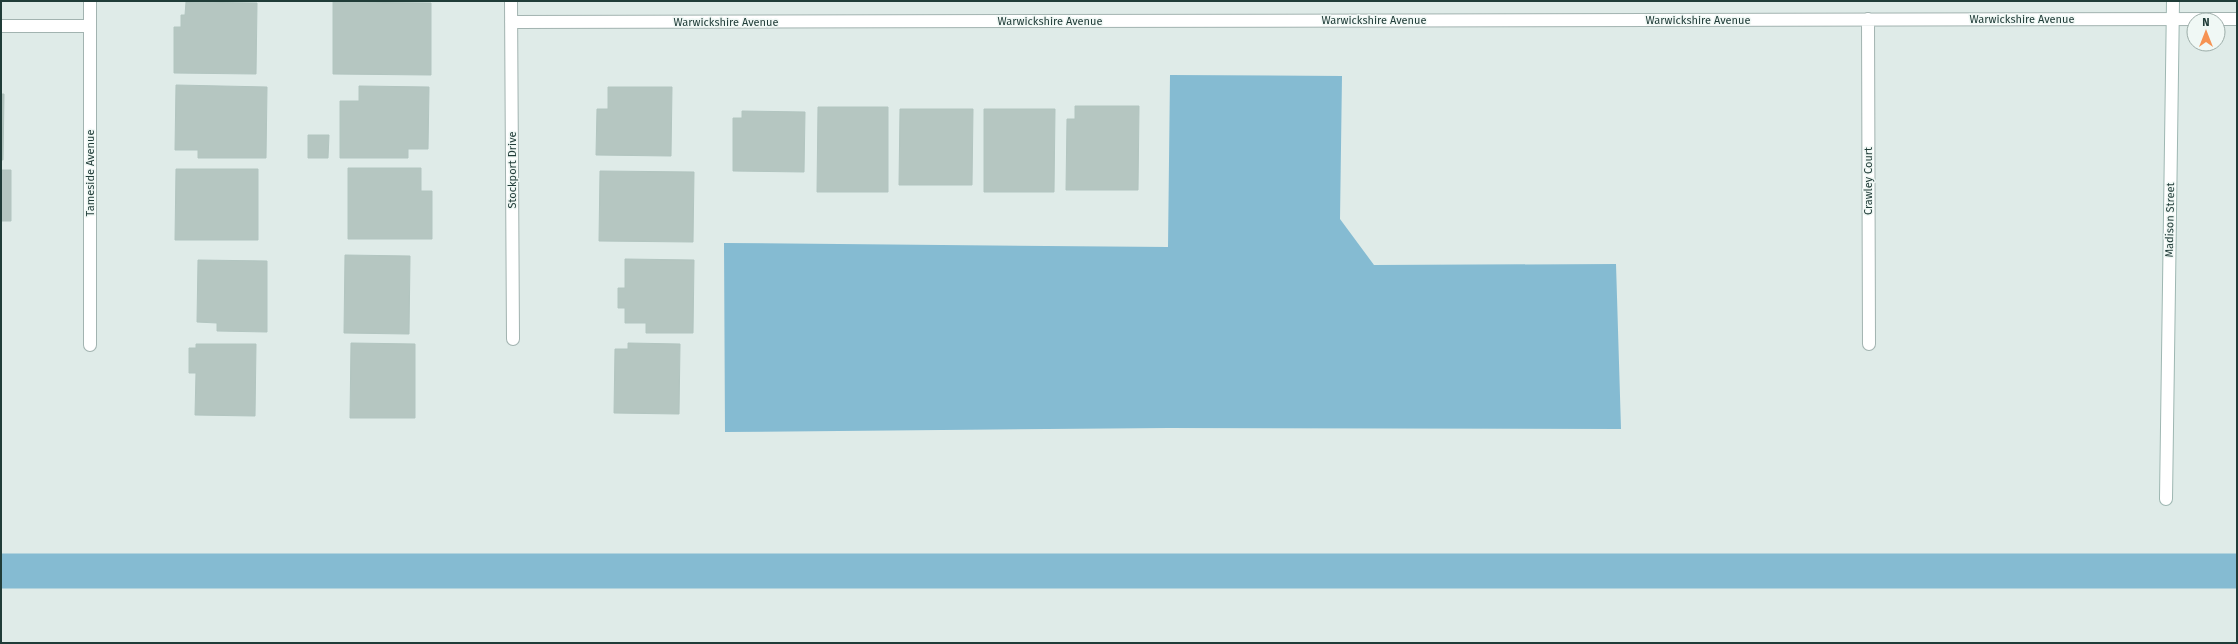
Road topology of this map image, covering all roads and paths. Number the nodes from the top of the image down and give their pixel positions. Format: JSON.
{"nodes":[{"id":1,"x":90,"y":1,"type":"edge"},
{"id":2,"x":511,"y":1,"type":"edge"},
{"id":3,"x":2173,"y":1,"type":"edge"},
{"id":4,"x":1868,"y":19,"type":"junction"},
{"id":5,"x":2172,"y":19,"type":"junction"},
{"id":6,"x":2237,"y":19,"type":"edge"},
{"id":7,"x":511,"y":22,"type":"junction"},
{"id":8,"x":1,"y":26,"type":"edge"},
{"id":9,"x":90,"y":26,"type":"junction"},
{"id":10,"x":513,"y":339,"type":"dead end"},
{"id":11,"x":1869,"y":344,"type":"dead end"},
{"id":12,"x":90,"y":345,"type":"dead end"},
{"id":13,"x":2166,"y":499,"type":"dead end"}],
"edges":[{"from":1,"to":9,"type":"street","name":"Tameside Avenue"},
{"from":2,"to":7,"type":"street","name":"Stockport Drive"},
{"from":3,"to":5,"type":"street","name":"Madison Street"},
{"from":4,"to":5,"type":"street","name":"Warwickshire Avenue"},
{"from":4,"to":7,"type":"street","name":"Warwickshire Avenue"},
{"from":4,"to":11,"type":"street","name":"Crawley Court"},
{"from":5,"to":6,"type":"street","name":"Warwickshire Avenue"},
{"from":5,"to":13,"type":"street","name":"Madison Street"},
{"from":7,"to":10,"type":"street","name":"Stockport Drive"},
{"from":8,"to":9,"type":"street"},
{"from":9,"to":12,"type":"street","name":"Tameside Avenue"}]}
